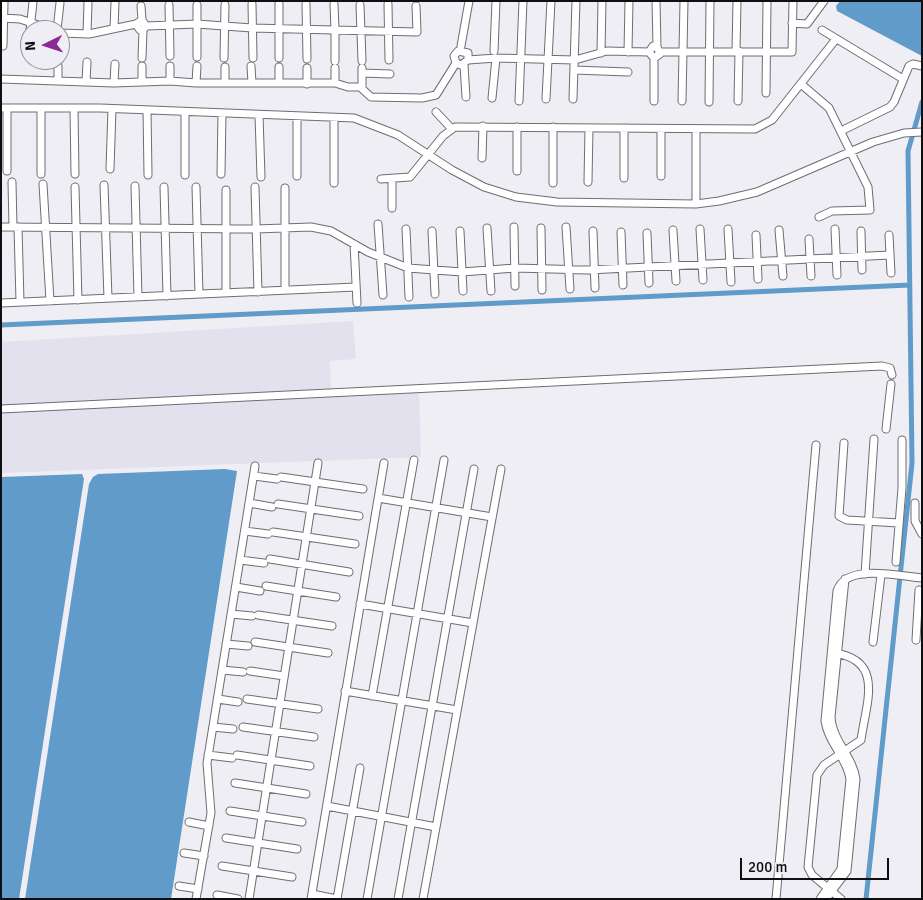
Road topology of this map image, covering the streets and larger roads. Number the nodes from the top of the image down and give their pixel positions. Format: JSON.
{"nodes":[{"id":1,"x":469,"y":1,"type":"edge"},
{"id":2,"x":496,"y":1,"type":"edge"},
{"id":3,"x":523,"y":1,"type":"edge"},
{"id":4,"x":551,"y":1,"type":"edge"},
{"id":5,"x":576,"y":1,"type":"edge"},
{"id":6,"x":602,"y":1,"type":"edge"},
{"id":7,"x":629,"y":1,"type":"edge"},
{"id":8,"x":656,"y":1,"type":"edge"},
{"id":9,"x":684,"y":1,"type":"edge"},
{"id":10,"x":710,"y":1,"type":"edge"},
{"id":11,"x":737,"y":1,"type":"edge"},
{"id":12,"x":766,"y":1,"type":"edge"},
{"id":13,"x":793,"y":1,"type":"edge"},
{"id":14,"x":824,"y":1,"type":"edge"},
{"id":15,"x":4,"y":2,"type":"edge"},
{"id":16,"x":32,"y":2,"type":"edge"},
{"id":17,"x":60,"y":3,"type":"dead end"},
{"id":18,"x":88,"y":3,"type":"dead end"},
{"id":19,"x":115,"y":4,"type":"dead end"},
{"id":20,"x":225,"y":4,"type":"dead end"},
{"id":21,"x":252,"y":4,"type":"dead end"},
{"id":22,"x":279,"y":4,"type":"dead end"},
{"id":23,"x":306,"y":4,"type":"dead end"},
{"id":24,"x":334,"y":4,"type":"dead end"},
{"id":25,"x":388,"y":4,"type":"dead end"},
{"id":26,"x":169,"y":5,"type":"dead end"},
{"id":27,"x":197,"y":5,"type":"dead end"},
{"id":28,"x":360,"y":5,"type":"dead end"},
{"id":29,"x":142,"y":6,"type":"dead end"},
{"id":30,"x":416,"y":6,"type":"dead end"},
{"id":31,"x":3,"y":18,"type":"edge"},
{"id":32,"x":20,"y":20,"type":"edge"},
{"id":33,"x":31,"y":20,"type":"edge"},
{"id":34,"x":58,"y":20,"type":"edge"},
{"id":35,"x":792,"y":23,"type":"junction"},
{"id":36,"x":170,"y":24,"type":"junction"},
{"id":37,"x":197,"y":24,"type":"junction"},
{"id":38,"x":142,"y":25,"type":"junction"},
{"id":39,"x":224,"y":27,"type":"junction"},
{"id":40,"x":114,"y":28,"type":"junction"},
{"id":41,"x":252,"y":28,"type":"junction"},
{"id":42,"x":279,"y":29,"type":"junction"},
{"id":43,"x":307,"y":30,"type":"junction"},
{"id":44,"x":335,"y":30,"type":"junction"},
{"id":45,"x":361,"y":30,"type":"junction"},
{"id":46,"x":389,"y":30,"type":"junction"},
{"id":47,"x":822,"y":30,"type":"dead end"},
{"id":48,"x":70,"y":33,"type":"edge"},
{"id":49,"x":86,"y":34,"type":"junction"},
{"id":50,"x":836,"y":38,"type":"junction"},
{"id":51,"x":3,"y":46,"type":"dead end"},
{"id":52,"x":461,"y":46,"type":"dead end"},
{"id":53,"x":659,"y":49,"type":"junction"},
{"id":54,"x":710,"y":50,"type":"junction"},
{"id":55,"x":683,"y":51,"type":"junction"},
{"id":56,"x":738,"y":51,"type":"junction"},
{"id":57,"x":628,"y":52,"type":"junction"},
{"id":58,"x":766,"y":52,"type":"junction"},
{"id":59,"x":600,"y":53,"type":"junction"},
{"id":60,"x":495,"y":55,"type":"junction"},
{"id":61,"x":651,"y":55,"type":"junction"},
{"id":62,"x":170,"y":56,"type":"dead end"},
{"id":63,"x":197,"y":57,"type":"dead end"},
{"id":64,"x":224,"y":58,"type":"dead end"},
{"id":65,"x":279,"y":58,"type":"dead end"},
{"id":66,"x":307,"y":59,"type":"dead end"},
{"id":67,"x":520,"y":59,"type":"junction"},
{"id":68,"x":389,"y":60,"type":"dead end"},
{"id":69,"x":547,"y":60,"type":"junction"},
{"id":70,"x":575,"y":60,"type":"junction"},
{"id":71,"x":87,"y":62,"type":"dead end"},
{"id":72,"x":456,"y":63,"type":"junction"},
{"id":73,"x":466,"y":63,"type":"junction"},
{"id":74,"x":115,"y":64,"type":"dead end"},
{"id":75,"x":170,"y":66,"type":"dead end"},
{"id":76,"x":197,"y":66,"type":"dead end"},
{"id":77,"x":225,"y":66,"type":"dead end"},
{"id":78,"x":922,"y":66,"type":"edge"},
{"id":79,"x":362,"y":67,"type":"junction"},
{"id":80,"x":279,"y":68,"type":"dead end"},
{"id":81,"x":307,"y":68,"type":"dead end"},
{"id":82,"x":58,"y":70,"type":"edge"},
{"id":83,"x":574,"y":70,"type":"junction"},
{"id":84,"x":628,"y":72,"type":"dead end"},
{"id":85,"x":390,"y":74,"type":"dead end"},
{"id":86,"x":1,"y":79,"type":"edge"},
{"id":87,"x":903,"y":79,"type":"junction"},
{"id":88,"x":58,"y":80,"type":"junction"},
{"id":89,"x":170,"y":81,"type":"junction"},
{"id":90,"x":86,"y":82,"type":"junction"},
{"id":91,"x":142,"y":82,"type":"junction"},
{"id":92,"x":114,"y":83,"type":"junction"},
{"id":93,"x":196,"y":83,"type":"junction"},
{"id":94,"x":252,"y":83,"type":"junction"},
{"id":95,"x":279,"y":83,"type":"junction"},
{"id":96,"x":335,"y":83,"type":"junction"},
{"id":97,"x":225,"y":84,"type":"junction"},
{"id":98,"x":307,"y":84,"type":"junction"},
{"id":99,"x":801,"y":84,"type":"junction"},
{"id":100,"x":362,"y":88,"type":"junction"},
{"id":101,"x":766,"y":93,"type":"dead end"},
{"id":102,"x":466,"y":97,"type":"dead end"},
{"id":103,"x":492,"y":98,"type":"dead end"},
{"id":104,"x":546,"y":99,"type":"dead end"},
{"id":105,"x":574,"y":99,"type":"dead end"},
{"id":106,"x":520,"y":100,"type":"dead end"},
{"id":107,"x":654,"y":101,"type":"dead end"},
{"id":108,"x":682,"y":101,"type":"dead end"},
{"id":109,"x":738,"y":101,"type":"dead end"},
{"id":110,"x":708,"y":102,"type":"dead end"},
{"id":111,"x":4,"y":108,"type":"edge"},
{"id":112,"x":41,"y":108,"type":"junction"},
{"id":113,"x":74,"y":108,"type":"junction"},
{"id":114,"x":112,"y":109,"type":"junction"},
{"id":115,"x":147,"y":110,"type":"junction"},
{"id":116,"x":185,"y":112,"type":"junction"},
{"id":117,"x":436,"y":112,"type":"dead end"},
{"id":118,"x":222,"y":113,"type":"junction"},
{"id":119,"x":259,"y":115,"type":"junction"},
{"id":120,"x":297,"y":116,"type":"junction"},
{"id":121,"x":334,"y":118,"type":"junction"},
{"id":122,"x":483,"y":126,"type":"junction"},
{"id":123,"x":518,"y":127,"type":"junction"},
{"id":124,"x":553,"y":127,"type":"junction"},
{"id":125,"x":452,"y":128,"type":"junction"},
{"id":126,"x":589,"y":128,"type":"junction"},
{"id":127,"x":624,"y":128,"type":"junction"},
{"id":128,"x":661,"y":129,"type":"junction"},
{"id":129,"x":696,"y":130,"type":"junction"},
{"id":130,"x":841,"y":131,"type":"junction"},
{"id":131,"x":919,"y":132,"type":"edge"},
{"id":132,"x":850,"y":151,"type":"junction"},
{"id":133,"x":428,"y":154,"type":"junction"},
{"id":134,"x":482,"y":158,"type":"dead end"},
{"id":135,"x":110,"y":169,"type":"dead end"},
{"id":136,"x":7,"y":170,"type":"dead end"},
{"id":137,"x":517,"y":170,"type":"dead end"},
{"id":138,"x":41,"y":174,"type":"dead end"},
{"id":139,"x":75,"y":174,"type":"dead end"},
{"id":140,"x":221,"y":174,"type":"dead end"},
{"id":141,"x":148,"y":175,"type":"dead end"},
{"id":142,"x":185,"y":175,"type":"dead end"},
{"id":143,"x":297,"y":176,"type":"dead end"},
{"id":144,"x":661,"y":176,"type":"dead end"},
{"id":145,"x":261,"y":177,"type":"dead end"},
{"id":146,"x":624,"y":178,"type":"dead end"},
{"id":147,"x":381,"y":179,"type":"dead end"},
{"id":148,"x":392,"y":179,"type":"junction"},
{"id":149,"x":12,"y":182,"type":"dead end"},
{"id":150,"x":588,"y":182,"type":"dead end"},
{"id":151,"x":334,"y":183,"type":"dead end"},
{"id":152,"x":553,"y":183,"type":"dead end"},
{"id":153,"x":43,"y":184,"type":"dead end"},
{"id":154,"x":104,"y":185,"type":"dead end"},
{"id":155,"x":134,"y":186,"type":"dead end"},
{"id":156,"x":255,"y":186,"type":"dead end"},
{"id":157,"x":75,"y":187,"type":"dead end"},
{"id":158,"x":164,"y":187,"type":"dead end"},
{"id":159,"x":196,"y":187,"type":"dead end"},
{"id":160,"x":285,"y":188,"type":"dead end"},
{"id":161,"x":226,"y":190,"type":"dead end"},
{"id":162,"x":696,"y":204,"type":"junction"},
{"id":163,"x":392,"y":208,"type":"dead end"},
{"id":164,"x":819,"y":217,"type":"dead end"},
{"id":165,"x":378,"y":224,"type":"dead end"},
{"id":166,"x":1,"y":226,"type":"edge"},
{"id":167,"x":15,"y":227,"type":"junction"},
{"id":168,"x":46,"y":227,"type":"junction"},
{"id":169,"x":75,"y":227,"type":"junction"},
{"id":170,"x":284,"y":227,"type":"junction"},
{"id":171,"x":514,"y":227,"type":"dead end"},
{"id":172,"x":566,"y":227,"type":"dead end"},
{"id":173,"x":105,"y":228,"type":"junction"},
{"id":174,"x":134,"y":228,"type":"junction"},
{"id":175,"x":164,"y":228,"type":"junction"},
{"id":176,"x":196,"y":228,"type":"junction"},
{"id":177,"x":487,"y":228,"type":"dead end"},
{"id":178,"x":541,"y":228,"type":"dead end"},
{"id":179,"x":225,"y":229,"type":"junction"},
{"id":180,"x":256,"y":229,"type":"junction"},
{"id":181,"x":406,"y":229,"type":"dead end"},
{"id":182,"x":700,"y":229,"type":"dead end"},
{"id":183,"x":728,"y":229,"type":"dead end"},
{"id":184,"x":835,"y":229,"type":"dead end"},
{"id":185,"x":673,"y":230,"type":"dead end"},
{"id":186,"x":779,"y":230,"type":"dead end"},
{"id":187,"x":432,"y":231,"type":"dead end"},
{"id":188,"x":460,"y":231,"type":"dead end"},
{"id":189,"x":593,"y":231,"type":"dead end"},
{"id":190,"x":861,"y":231,"type":"dead end"},
{"id":191,"x":621,"y":232,"type":"dead end"},
{"id":192,"x":647,"y":233,"type":"dead end"},
{"id":193,"x":889,"y":234,"type":"dead end"},
{"id":194,"x":756,"y":236,"type":"dead end"},
{"id":195,"x":809,"y":239,"type":"dead end"},
{"id":196,"x":354,"y":244,"type":"junction"},
{"id":197,"x":890,"y":255,"type":"junction"},
{"id":198,"x":380,"y":256,"type":"junction"},
{"id":199,"x":862,"y":256,"type":"junction"},
{"id":200,"x":836,"y":257,"type":"junction"},
{"id":201,"x":809,"y":258,"type":"junction"},
{"id":202,"x":782,"y":260,"type":"junction"},
{"id":203,"x":756,"y":261,"type":"junction"},
{"id":204,"x":729,"y":262,"type":"junction"},
{"id":205,"x":702,"y":264,"type":"junction"},
{"id":206,"x":675,"y":265,"type":"junction"},
{"id":207,"x":648,"y":267,"type":"junction"},
{"id":208,"x":408,"y":268,"type":"junction"},
{"id":209,"x":515,"y":268,"type":"junction"},
{"id":210,"x":542,"y":268,"type":"junction"},
{"id":211,"x":622,"y":268,"type":"junction"},
{"id":212,"x":490,"y":270,"type":"junction"},
{"id":213,"x":594,"y":270,"type":"junction"},
{"id":214,"x":862,"y":270,"type":"dead end"},
{"id":215,"x":434,"y":271,"type":"junction"},
{"id":216,"x":568,"y":271,"type":"junction"},
{"id":217,"x":462,"y":272,"type":"junction"},
{"id":218,"x":891,"y":273,"type":"dead end"},
{"id":219,"x":836,"y":275,"type":"dead end"},
{"id":220,"x":783,"y":276,"type":"dead end"},
{"id":221,"x":811,"y":276,"type":"dead end"},
{"id":222,"x":758,"y":279,"type":"dead end"},
{"id":223,"x":703,"y":280,"type":"dead end"},
{"id":224,"x":676,"y":281,"type":"dead end"},
{"id":225,"x":731,"y":282,"type":"dead end"},
{"id":226,"x":649,"y":283,"type":"dead end"},
{"id":227,"x":623,"y":285,"type":"dead end"},
{"id":228,"x":516,"y":286,"type":"dead end"},
{"id":229,"x":356,"y":287,"type":"junction"},
{"id":230,"x":595,"y":288,"type":"dead end"},
{"id":231,"x":570,"y":289,"type":"dead end"},
{"id":232,"x":285,"y":290,"type":"junction"},
{"id":233,"x":542,"y":290,"type":"dead end"},
{"id":234,"x":491,"y":291,"type":"dead end"},
{"id":235,"x":258,"y":292,"type":"junction"},
{"id":236,"x":463,"y":292,"type":"dead end"},
{"id":237,"x":226,"y":293,"type":"junction"},
{"id":238,"x":199,"y":294,"type":"junction"},
{"id":239,"x":435,"y":294,"type":"dead end"},
{"id":240,"x":167,"y":296,"type":"junction"},
{"id":241,"x":383,"y":296,"type":"dead end"},
{"id":242,"x":138,"y":297,"type":"junction"},
{"id":243,"x":108,"y":298,"type":"junction"},
{"id":244,"x":409,"y":298,"type":"dead end"},
{"id":245,"x":78,"y":300,"type":"junction"},
{"id":246,"x":50,"y":301,"type":"junction"},
{"id":247,"x":20,"y":302,"type":"junction"},
{"id":248,"x":1,"y":303,"type":"edge"},
{"id":249,"x":357,"y":303,"type":"dead end"},
{"id":250,"x":892,"y":375,"type":"dead end"},
{"id":251,"x":891,"y":384,"type":"dead end"},
{"id":252,"x":1,"y":410,"type":"edge"},
{"id":253,"x":886,"y":429,"type":"dead end"},
{"id":254,"x":874,"y":439,"type":"dead end"},
{"id":255,"x":902,"y":440,"type":"dead end"},
{"id":256,"x":844,"y":443,"type":"dead end"},
{"id":257,"x":816,"y":445,"type":"dead end"},
{"id":258,"x":414,"y":460,"type":"dead end"},
{"id":259,"x":444,"y":460,"type":"dead end"},
{"id":260,"x":318,"y":463,"type":"dead end"},
{"id":261,"x":384,"y":463,"type":"dead end"},
{"id":262,"x":256,"y":466,"type":"dead end"},
{"id":263,"x":474,"y":469,"type":"dead end"},
{"id":264,"x":501,"y":469,"type":"dead end"},
{"id":265,"x":254,"y":476,"type":"junction"},
{"id":266,"x":316,"y":482,"type":"junction"},
{"id":267,"x":364,"y":489,"type":"dead end"},
{"id":268,"x":378,"y":498,"type":"junction"},
{"id":269,"x":249,"y":503,"type":"junction"},
{"id":270,"x":406,"y":503,"type":"junction"},
{"id":271,"x":915,"y":503,"type":"dead end"},
{"id":272,"x":436,"y":508,"type":"junction"},
{"id":273,"x":311,"y":509,"type":"junction"},
{"id":274,"x":466,"y":513,"type":"junction"},
{"id":275,"x":359,"y":516,"type":"dead end"},
{"id":276,"x":492,"y":517,"type":"junction"},
{"id":277,"x":868,"y":521,"type":"junction"},
{"id":278,"x":899,"y":523,"type":"junction"},
{"id":279,"x":245,"y":531,"type":"junction"},
{"id":280,"x":922,"y":534,"type":"edge"},
{"id":281,"x":307,"y":537,"type":"junction"},
{"id":282,"x":355,"y":544,"type":"dead end"},
{"id":283,"x":240,"y":560,"type":"junction"},
{"id":284,"x":896,"y":562,"type":"dead end"},
{"id":285,"x":302,"y":564,"type":"junction"},
{"id":286,"x":349,"y":572,"type":"dead end"},
{"id":287,"x":865,"y":574,"type":"junction"},
{"id":288,"x":881,"y":575,"type":"junction"},
{"id":289,"x":922,"y":578,"type":"edge"},
{"id":290,"x":236,"y":588,"type":"junction"},
{"id":291,"x":919,"y":590,"type":"dead end"},
{"id":292,"x":298,"y":592,"type":"junction"},
{"id":293,"x":336,"y":597,"type":"dead end"},
{"id":294,"x":360,"y":604,"type":"junction"},
{"id":295,"x":387,"y":609,"type":"junction"},
{"id":296,"x":231,"y":614,"type":"junction"},
{"id":297,"x":417,"y":614,"type":"junction"},
{"id":298,"x":447,"y":619,"type":"junction"},
{"id":299,"x":919,"y":619,"type":"edge"},
{"id":300,"x":293,"y":620,"type":"junction"},
{"id":301,"x":473,"y":623,"type":"junction"},
{"id":302,"x":332,"y":626,"type":"dead end"},
{"id":303,"x":916,"y":640,"type":"dead end"},
{"id":304,"x":873,"y":642,"type":"dead end"},
{"id":305,"x":226,"y":644,"type":"junction"},
{"id":306,"x":289,"y":647,"type":"junction"},
{"id":307,"x":328,"y":653,"type":"dead end"},
{"id":308,"x":834,"y":653,"type":"junction"},
{"id":309,"x":222,"y":670,"type":"junction"},
{"id":310,"x":284,"y":676,"type":"junction"},
{"id":311,"x":345,"y":691,"type":"junction"},
{"id":312,"x":372,"y":696,"type":"junction"},
{"id":313,"x":218,"y":699,"type":"junction"},
{"id":314,"x":247,"y":699,"type":"dead end"},
{"id":315,"x":401,"y":701,"type":"junction"},
{"id":316,"x":238,"y":702,"type":"dead end"},
{"id":317,"x":280,"y":704,"type":"junction"},
{"id":318,"x":432,"y":706,"type":"junction"},
{"id":319,"x":318,"y":710,"type":"dead end"},
{"id":320,"x":457,"y":710,"type":"junction"},
{"id":321,"x":213,"y":727,"type":"junction"},
{"id":322,"x":243,"y":727,"type":"dead end"},
{"id":323,"x":233,"y":729,"type":"dead end"},
{"id":324,"x":276,"y":731,"type":"junction"},
{"id":325,"x":314,"y":737,"type":"dead end"},
{"id":326,"x":842,"y":754,"type":"junction"},
{"id":327,"x":208,"y":755,"type":"junction"},
{"id":328,"x":271,"y":760,"type":"junction"},
{"id":329,"x":310,"y":766,"type":"dead end"},
{"id":330,"x":360,"y":768,"type":"dead end"},
{"id":331,"x":235,"y":783,"type":"dead end"},
{"id":332,"x":267,"y":788,"type":"junction"},
{"id":333,"x":306,"y":794,"type":"dead end"},
{"id":334,"x":327,"y":806,"type":"junction"},
{"id":335,"x":230,"y":811,"type":"dead end"},
{"id":336,"x":352,"y":811,"type":"junction"},
{"id":337,"x":262,"y":816,"type":"junction"},
{"id":338,"x":383,"y":816,"type":"junction"},
{"id":339,"x":189,"y":822,"type":"dead end"},
{"id":340,"x":302,"y":822,"type":"dead end"},
{"id":341,"x":411,"y":822,"type":"junction"},
{"id":342,"x":209,"y":826,"type":"junction"},
{"id":343,"x":436,"y":827,"type":"junction"},
{"id":344,"x":226,"y":838,"type":"dead end"},
{"id":345,"x":258,"y":843,"type":"junction"},
{"id":346,"x":297,"y":849,"type":"dead end"},
{"id":347,"x":184,"y":853,"type":"dead end"},
{"id":348,"x":204,"y":856,"type":"junction"},
{"id":349,"x":222,"y":866,"type":"dead end"},
{"id":350,"x":253,"y":871,"type":"junction"},
{"id":351,"x":292,"y":877,"type":"dead end"},
{"id":352,"x":179,"y":886,"type":"dead end"},
{"id":353,"x":198,"y":889,"type":"junction"},
{"id":354,"x":830,"y":889,"type":"junction"},
{"id":355,"x":217,"y":895,"type":"dead end"},
{"id":356,"x":311,"y":896,"type":"edge"},
{"id":357,"x":196,"y":899,"type":"edge"},
{"id":358,"x":238,"y":899,"type":"edge"},
{"id":359,"x":249,"y":899,"type":"edge"},
{"id":360,"x":337,"y":899,"type":"edge"},
{"id":361,"x":367,"y":899,"type":"edge"},
{"id":362,"x":398,"y":899,"type":"edge"},
{"id":363,"x":423,"y":899,"type":"edge"},
{"id":364,"x":776,"y":899,"type":"edge"},
{"id":365,"x":820,"y":899,"type":"edge"},
{"id":366,"x":826,"y":899,"type":"edge"},
{"id":367,"x":841,"y":899,"type":"edge"}],
"edges":[{"from":1,"to":52,"type":"street"},
{"from":2,"to":60,"type":"street"},
{"from":3,"to":67,"type":"street"},
{"from":4,"to":69,"type":"street"},
{"from":5,"to":70,"type":"street"},
{"from":6,"to":59,"type":"street"},
{"from":7,"to":57,"type":"street"},
{"from":8,"to":53,"type":"street"},
{"from":9,"to":55,"type":"street"},
{"from":10,"to":54,"type":"street"},
{"from":11,"to":56,"type":"street"},
{"from":12,"to":58,"type":"street"},
{"from":13,"to":35,"type":"street"},
{"from":14,"to":35,"type":"street"},
{"from":15,"to":31,"type":"street"},
{"from":16,"to":33,"type":"street"},
{"from":17,"to":34,"type":"street"},
{"from":18,"to":49,"type":"street"},
{"from":19,"to":40,"type":"street"},
{"from":20,"to":39,"type":"street"},
{"from":21,"to":41,"type":"street"},
{"from":22,"to":42,"type":"street"},
{"from":23,"to":43,"type":"street"},
{"from":24,"to":44,"type":"street"},
{"from":25,"to":46,"type":"street"},
{"from":26,"to":36,"type":"street"},
{"from":27,"to":37,"type":"street"},
{"from":28,"to":45,"type":"street"},
{"from":29,"to":38,"type":"street"},
{"from":30,"to":46,"type":"street"},
{"from":31,"to":32,"type":"street"},
{"from":31,"to":51,"type":"street"},
{"from":35,"to":58,"type":"street"},
{"from":36,"to":37,"type":"street"},
{"from":36,"to":38,"type":"street"},
{"from":36,"to":62,"type":"street"},
{"from":37,"to":39,"type":"street"},
{"from":37,"to":63,"type":"street"},
{"from":38,"to":40,"type":"street"},
{"from":38,"to":91,"type":"street"},
{"from":39,"to":41,"type":"street"},
{"from":39,"to":64,"type":"street"},
{"from":40,"to":49,"type":"street"},
{"from":41,"to":42,"type":"street"},
{"from":41,"to":94,"type":"street"},
{"from":42,"to":43,"type":"street"},
{"from":42,"to":65,"type":"street"},
{"from":43,"to":44,"type":"street"},
{"from":43,"to":66,"type":"street"},
{"from":44,"to":45,"type":"street"},
{"from":44,"to":96,"type":"street"},
{"from":45,"to":46,"type":"street"},
{"from":45,"to":79,"type":"street"},
{"from":46,"to":68,"type":"street"},
{"from":47,"to":50,"type":"street"},
{"from":48,"to":49,"type":"street"},
{"from":50,"to":87,"type":"street"},
{"from":50,"to":99,"type":"street"},
{"from":53,"to":55,"type":"street"},
{"from":53,"to":61,"type":"street"},
{"from":54,"to":55,"type":"street"},
{"from":54,"to":56,"type":"street"},
{"from":54,"to":110,"type":"street"},
{"from":55,"to":108,"type":"street"},
{"from":56,"to":58,"type":"street"},
{"from":56,"to":109,"type":"street"},
{"from":57,"to":59,"type":"street"},
{"from":57,"to":61,"type":"street"},
{"from":58,"to":101,"type":"street"},
{"from":59,"to":70,"type":"street"},
{"from":60,"to":67,"type":"street"},
{"from":60,"to":73,"type":"street"},
{"from":60,"to":103,"type":"street"},
{"from":61,"to":107,"type":"street"},
{"from":67,"to":69,"type":"street"},
{"from":67,"to":106,"type":"street"},
{"from":69,"to":70,"type":"street"},
{"from":69,"to":104,"type":"street"},
{"from":70,"to":83,"type":"street"},
{"from":71,"to":90,"type":"street"},
{"from":72,"to":73,"type":"street"},
{"from":72,"to":73,"type":"street"},
{"from":72,"to":100,"type":"street"},
{"from":73,"to":102,"type":"street"},
{"from":74,"to":92,"type":"street"},
{"from":75,"to":89,"type":"street"},
{"from":76,"to":93,"type":"street"},
{"from":77,"to":97,"type":"street"},
{"from":78,"to":87,"type":"street"},
{"from":79,"to":85,"type":"street"},
{"from":79,"to":100,"type":"street"},
{"from":80,"to":95,"type":"street"},
{"from":81,"to":98,"type":"street"},
{"from":82,"to":88,"type":"street"},
{"from":83,"to":84,"type":"street"},
{"from":83,"to":105,"type":"street"},
{"from":86,"to":88,"type":"street"},
{"from":87,"to":130,"type":"street"},
{"from":88,"to":90,"type":"street"},
{"from":89,"to":91,"type":"street"},
{"from":89,"to":93,"type":"street"},
{"from":90,"to":92,"type":"street"},
{"from":91,"to":92,"type":"street"},
{"from":93,"to":97,"type":"street"},
{"from":94,"to":95,"type":"street"},
{"from":94,"to":97,"type":"street"},
{"from":95,"to":98,"type":"street"},
{"from":96,"to":98,"type":"street"},
{"from":96,"to":100,"type":"street"},
{"from":99,"to":129,"type":"street"},
{"from":99,"to":130,"type":"street"},
{"from":111,"to":112,"type":"street"},
{"from":111,"to":136,"type":"street"},
{"from":112,"to":113,"type":"street"},
{"from":112,"to":138,"type":"street"},
{"from":113,"to":114,"type":"street"},
{"from":113,"to":139,"type":"street"},
{"from":114,"to":115,"type":"street"},
{"from":114,"to":135,"type":"street"},
{"from":115,"to":116,"type":"street"},
{"from":115,"to":141,"type":"street"},
{"from":116,"to":118,"type":"street"},
{"from":116,"to":142,"type":"street"},
{"from":117,"to":125,"type":"street"},
{"from":118,"to":119,"type":"street"},
{"from":118,"to":140,"type":"street"},
{"from":119,"to":120,"type":"street"},
{"from":119,"to":145,"type":"street"},
{"from":120,"to":121,"type":"street"},
{"from":120,"to":143,"type":"street"},
{"from":121,"to":133,"type":"street"},
{"from":121,"to":151,"type":"street"},
{"from":122,"to":123,"type":"street"},
{"from":122,"to":125,"type":"street"},
{"from":122,"to":134,"type":"street"},
{"from":123,"to":124,"type":"street"},
{"from":123,"to":137,"type":"street"},
{"from":124,"to":126,"type":"street"},
{"from":124,"to":152,"type":"street"},
{"from":125,"to":133,"type":"street"},
{"from":126,"to":127,"type":"street"},
{"from":126,"to":150,"type":"street"},
{"from":127,"to":128,"type":"street"},
{"from":127,"to":146,"type":"street"},
{"from":128,"to":129,"type":"street"},
{"from":128,"to":144,"type":"street"},
{"from":129,"to":162,"type":"street"},
{"from":130,"to":132,"type":"street"},
{"from":131,"to":132,"type":"street"},
{"from":132,"to":162,"type":"street"},
{"from":132,"to":164,"type":"street"},
{"from":133,"to":148,"type":"street"},
{"from":133,"to":162,"type":"street"},
{"from":147,"to":148,"type":"street"},
{"from":148,"to":163,"type":"street"},
{"from":149,"to":167,"type":"street"},
{"from":153,"to":168,"type":"street"},
{"from":154,"to":173,"type":"street"},
{"from":155,"to":174,"type":"street"},
{"from":156,"to":180,"type":"street"},
{"from":157,"to":169,"type":"street"},
{"from":158,"to":175,"type":"street"},
{"from":159,"to":176,"type":"street"},
{"from":160,"to":170,"type":"street"},
{"from":161,"to":179,"type":"street"},
{"from":165,"to":198,"type":"street"},
{"from":166,"to":167,"type":"street"},
{"from":167,"to":168,"type":"street"},
{"from":167,"to":247,"type":"street"},
{"from":168,"to":169,"type":"street"},
{"from":168,"to":246,"type":"street"},
{"from":169,"to":173,"type":"street"},
{"from":169,"to":245,"type":"street"},
{"from":170,"to":180,"type":"street"},
{"from":170,"to":196,"type":"street"},
{"from":170,"to":232,"type":"street"},
{"from":171,"to":209,"type":"street"},
{"from":172,"to":216,"type":"street"},
{"from":173,"to":174,"type":"street"},
{"from":173,"to":243,"type":"street"},
{"from":174,"to":175,"type":"street"},
{"from":174,"to":242,"type":"street"},
{"from":175,"to":176,"type":"street"},
{"from":175,"to":240,"type":"street"},
{"from":176,"to":179,"type":"street"},
{"from":176,"to":238,"type":"street"},
{"from":177,"to":212,"type":"street"},
{"from":178,"to":210,"type":"street"},
{"from":179,"to":180,"type":"street"},
{"from":179,"to":237,"type":"street"},
{"from":180,"to":235,"type":"street"},
{"from":181,"to":208,"type":"street"},
{"from":182,"to":205,"type":"street"},
{"from":183,"to":204,"type":"street"},
{"from":184,"to":200,"type":"street"},
{"from":185,"to":206,"type":"street"},
{"from":186,"to":202,"type":"street"},
{"from":187,"to":215,"type":"street"},
{"from":188,"to":217,"type":"street"},
{"from":189,"to":213,"type":"street"},
{"from":190,"to":199,"type":"street"},
{"from":191,"to":211,"type":"street"},
{"from":192,"to":207,"type":"street"},
{"from":193,"to":197,"type":"street"},
{"from":194,"to":203,"type":"street"},
{"from":195,"to":201,"type":"street"},
{"from":196,"to":198,"type":"street"},
{"from":196,"to":229,"type":"street"},
{"from":197,"to":199,"type":"street"},
{"from":197,"to":218,"type":"street"},
{"from":198,"to":208,"type":"street"},
{"from":198,"to":241,"type":"street"},
{"from":199,"to":200,"type":"street"},
{"from":199,"to":214,"type":"street"},
{"from":200,"to":201,"type":"street"},
{"from":200,"to":219,"type":"street"},
{"from":201,"to":202,"type":"street"},
{"from":201,"to":221,"type":"street"},
{"from":202,"to":203,"type":"street"},
{"from":202,"to":220,"type":"street"},
{"from":203,"to":204,"type":"street"},
{"from":203,"to":222,"type":"street"},
{"from":204,"to":205,"type":"street"},
{"from":204,"to":225,"type":"street"},
{"from":205,"to":206,"type":"street"},
{"from":205,"to":223,"type":"street"},
{"from":206,"to":207,"type":"street"},
{"from":206,"to":224,"type":"street"},
{"from":207,"to":211,"type":"street"},
{"from":207,"to":226,"type":"street"},
{"from":208,"to":215,"type":"street"},
{"from":208,"to":244,"type":"street"},
{"from":209,"to":210,"type":"street"},
{"from":209,"to":212,"type":"street"},
{"from":209,"to":228,"type":"street"},
{"from":210,"to":216,"type":"street"},
{"from":210,"to":233,"type":"street"},
{"from":211,"to":213,"type":"street"},
{"from":211,"to":227,"type":"street"},
{"from":212,"to":217,"type":"street"},
{"from":212,"to":234,"type":"street"},
{"from":213,"to":216,"type":"street"},
{"from":213,"to":230,"type":"street"},
{"from":215,"to":217,"type":"street"},
{"from":215,"to":239,"type":"street"},
{"from":216,"to":231,"type":"street"},
{"from":217,"to":236,"type":"street"},
{"from":229,"to":232,"type":"street"},
{"from":229,"to":249,"type":"street"},
{"from":232,"to":235,"type":"street"},
{"from":235,"to":237,"type":"street"},
{"from":237,"to":238,"type":"street"},
{"from":238,"to":240,"type":"street"},
{"from":240,"to":242,"type":"street"},
{"from":242,"to":243,"type":"street"},
{"from":243,"to":245,"type":"street"},
{"from":245,"to":246,"type":"street"},
{"from":246,"to":247,"type":"street"},
{"from":247,"to":248,"type":"street"},
{"from":250,"to":252,"type":"street"},
{"from":251,"to":253,"type":"street"},
{"from":254,"to":277,"type":"street"},
{"from":255,"to":278,"type":"street"},
{"from":256,"to":277,"type":"street"},
{"from":257,"to":364,"type":"street"},
{"from":258,"to":270,"type":"street"},
{"from":259,"to":272,"type":"street"},
{"from":260,"to":266,"type":"street"},
{"from":261,"to":268,"type":"street"},
{"from":262,"to":265,"type":"street"},
{"from":263,"to":274,"type":"street"},
{"from":264,"to":276,"type":"street"},
{"from":265,"to":266,"type":"street"},
{"from":265,"to":269,"type":"street"},
{"from":266,"to":267,"type":"street"},
{"from":266,"to":273,"type":"street"},
{"from":268,"to":270,"type":"street"},
{"from":268,"to":294,"type":"street"},
{"from":269,"to":273,"type":"street"},
{"from":269,"to":279,"type":"street"},
{"from":270,"to":272,"type":"street"},
{"from":270,"to":295,"type":"street"},
{"from":271,"to":280,"type":"street"},
{"from":272,"to":274,"type":"street"},
{"from":272,"to":297,"type":"street"},
{"from":273,"to":275,"type":"street"},
{"from":273,"to":281,"type":"street"},
{"from":274,"to":276,"type":"street"},
{"from":274,"to":298,"type":"street"},
{"from":276,"to":301,"type":"street"},
{"from":277,"to":278,"type":"street"},
{"from":277,"to":287,"type":"street"},
{"from":278,"to":284,"type":"street"},
{"from":279,"to":281,"type":"street"},
{"from":279,"to":283,"type":"street"},
{"from":281,"to":282,"type":"street"},
{"from":281,"to":285,"type":"street"},
{"from":283,"to":285,"type":"street"},
{"from":283,"to":290,"type":"street"},
{"from":285,"to":286,"type":"street"},
{"from":285,"to":292,"type":"street"},
{"from":287,"to":288,"type":"street"},
{"from":287,"to":308,"type":"street"},
{"from":288,"to":289,"type":"street"},
{"from":288,"to":304,"type":"street"},
{"from":290,"to":292,"type":"street"},
{"from":290,"to":296,"type":"street"},
{"from":291,"to":299,"type":"street"},
{"from":292,"to":293,"type":"street"},
{"from":292,"to":300,"type":"street"},
{"from":294,"to":295,"type":"street"},
{"from":294,"to":311,"type":"street"},
{"from":295,"to":297,"type":"street"},
{"from":295,"to":312,"type":"street"},
{"from":296,"to":300,"type":"street"},
{"from":296,"to":305,"type":"street"},
{"from":297,"to":298,"type":"street"},
{"from":297,"to":315,"type":"street"},
{"from":298,"to":301,"type":"street"},
{"from":298,"to":318,"type":"street"},
{"from":299,"to":303,"type":"street"},
{"from":300,"to":302,"type":"street"},
{"from":300,"to":306,"type":"street"},
{"from":301,"to":320,"type":"street"},
{"from":305,"to":306,"type":"street"},
{"from":305,"to":309,"type":"street"},
{"from":306,"to":307,"type":"street"},
{"from":306,"to":310,"type":"street"},
{"from":308,"to":326,"type":"street"},
{"from":308,"to":326,"type":"street"},
{"from":309,"to":310,"type":"street"},
{"from":309,"to":313,"type":"street"},
{"from":310,"to":317,"type":"street"},
{"from":311,"to":312,"type":"street"},
{"from":311,"to":334,"type":"street"},
{"from":312,"to":315,"type":"street"},
{"from":313,"to":316,"type":"street"},
{"from":313,"to":321,"type":"street"},
{"from":314,"to":317,"type":"street"},
{"from":315,"to":318,"type":"street"},
{"from":315,"to":338,"type":"street"},
{"from":317,"to":319,"type":"street"},
{"from":317,"to":324,"type":"street"},
{"from":318,"to":320,"type":"street"},
{"from":318,"to":341,"type":"street"},
{"from":320,"to":343,"type":"street"},
{"from":321,"to":323,"type":"street"},
{"from":321,"to":327,"type":"street"},
{"from":322,"to":324,"type":"street"},
{"from":324,"to":325,"type":"street"},
{"from":324,"to":328,"type":"street"},
{"from":326,"to":354,"type":"street"},
{"from":326,"to":354,"type":"street"},
{"from":327,"to":328,"type":"street"},
{"from":327,"to":342,"type":"street"},
{"from":328,"to":329,"type":"street"},
{"from":328,"to":332,"type":"street"},
{"from":330,"to":336,"type":"street"},
{"from":331,"to":332,"type":"street"},
{"from":332,"to":333,"type":"street"},
{"from":332,"to":337,"type":"street"},
{"from":334,"to":336,"type":"street"},
{"from":334,"to":356,"type":"street"},
{"from":335,"to":337,"type":"street"},
{"from":336,"to":338,"type":"street"},
{"from":336,"to":360,"type":"street"},
{"from":337,"to":340,"type":"street"},
{"from":337,"to":345,"type":"street"},
{"from":338,"to":341,"type":"street"},
{"from":338,"to":361,"type":"street"},
{"from":339,"to":342,"type":"street"},
{"from":341,"to":343,"type":"street"},
{"from":341,"to":362,"type":"street"},
{"from":342,"to":348,"type":"street"},
{"from":343,"to":363,"type":"street"},
{"from":344,"to":345,"type":"street"},
{"from":345,"to":346,"type":"street"},
{"from":345,"to":350,"type":"street"},
{"from":347,"to":348,"type":"street"},
{"from":348,"to":353,"type":"street"},
{"from":349,"to":350,"type":"street"},
{"from":350,"to":351,"type":"street"},
{"from":350,"to":359,"type":"street"},
{"from":352,"to":353,"type":"street"},
{"from":353,"to":357,"type":"street"},
{"from":354,"to":365,"type":"street"},
{"from":354,"to":366,"type":"street"},
{"from":354,"to":367,"type":"street"},
{"from":355,"to":358,"type":"street"},
{"from":356,"to":360,"type":"street"}]}
